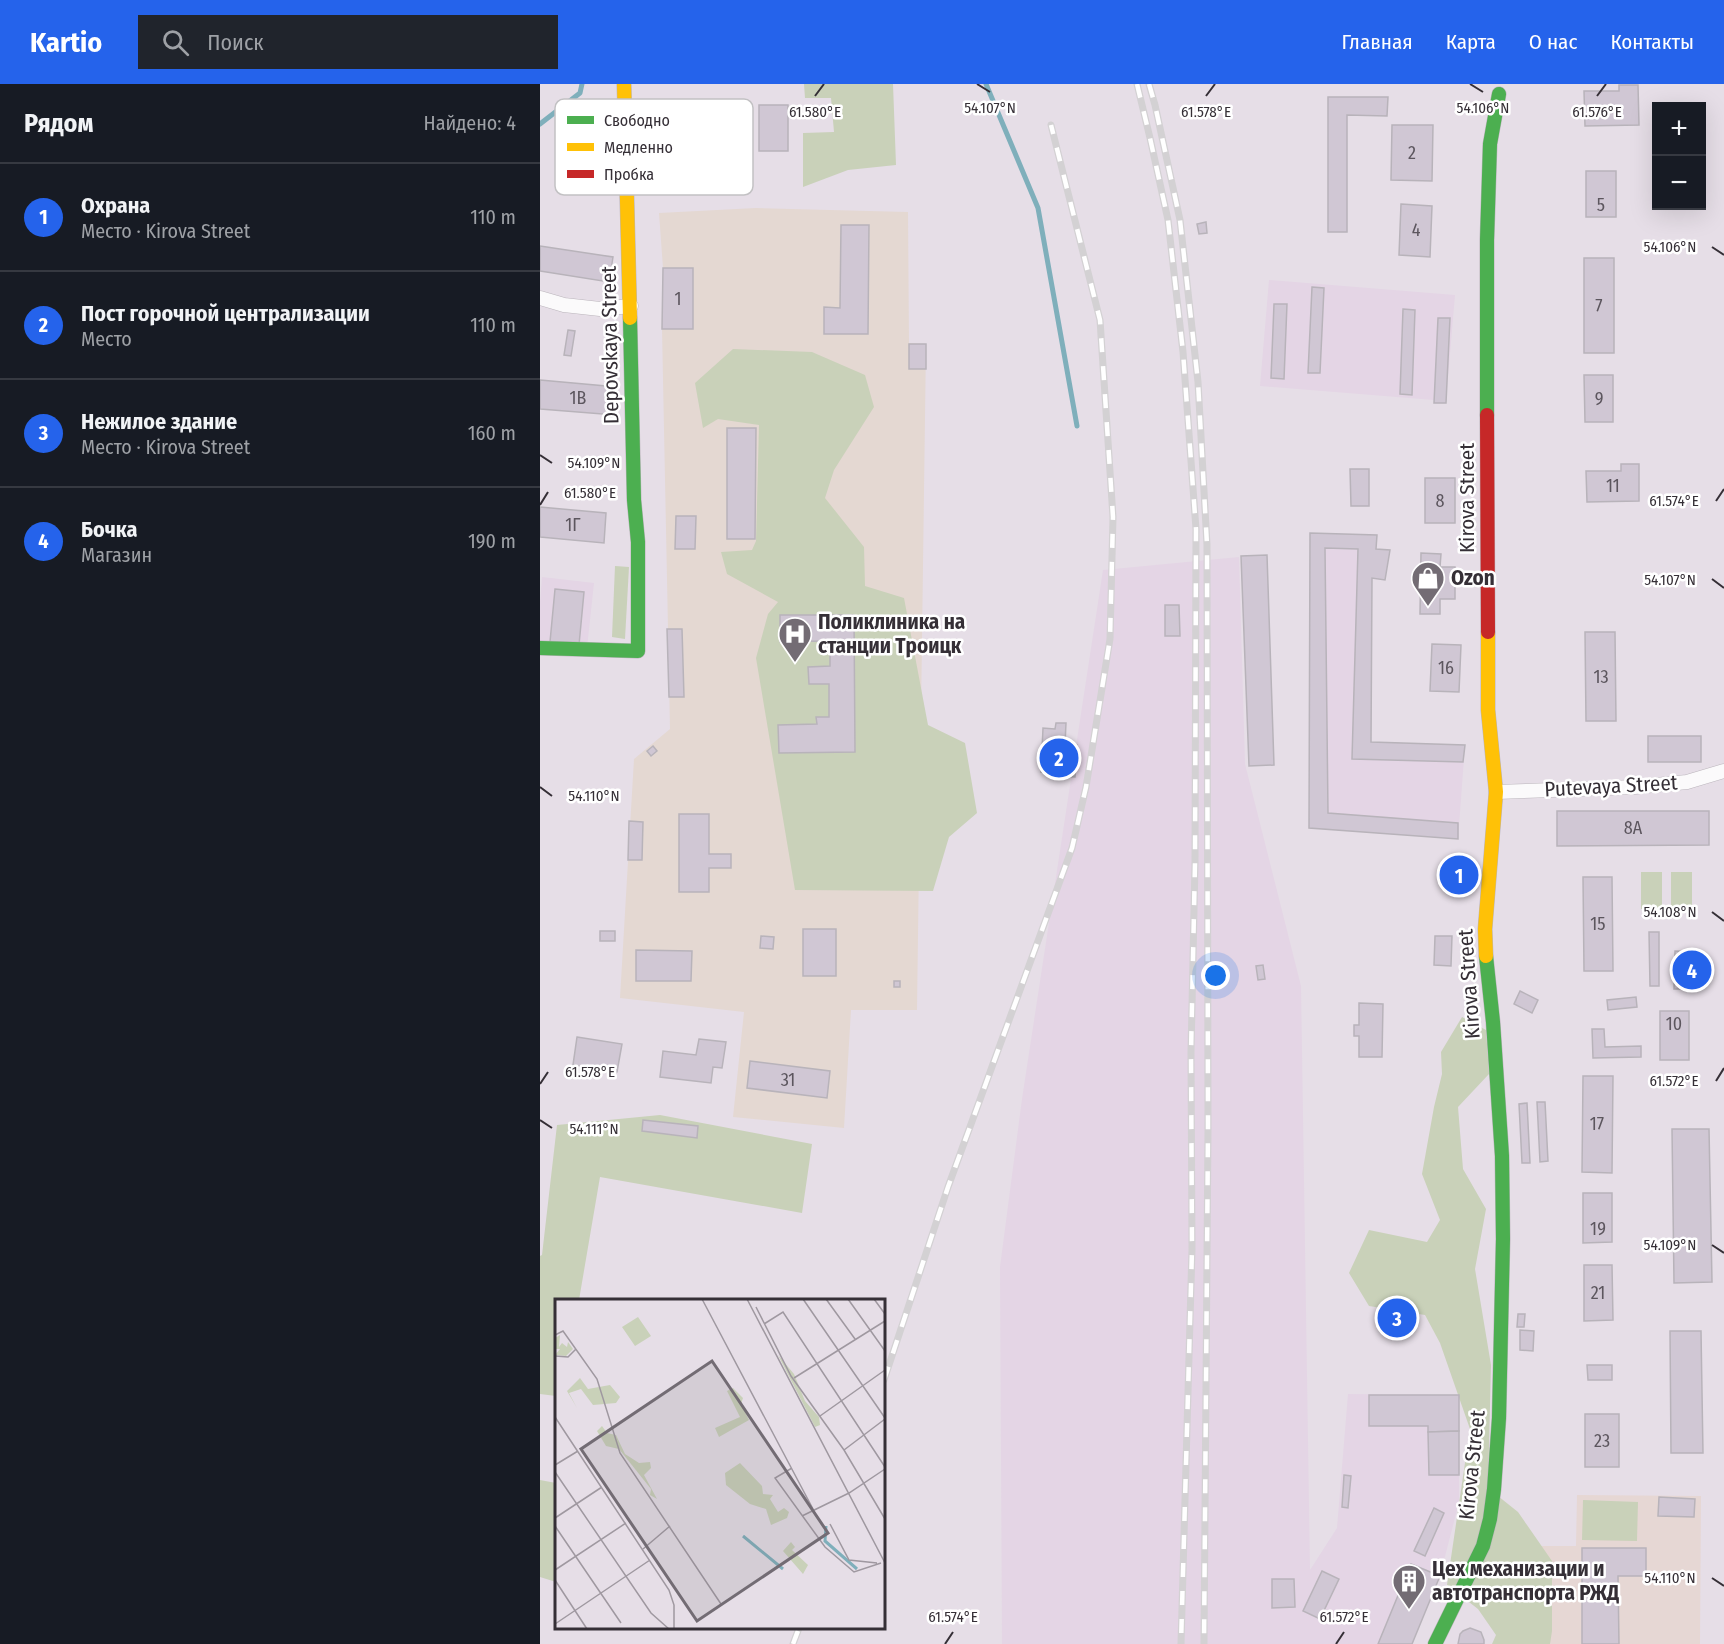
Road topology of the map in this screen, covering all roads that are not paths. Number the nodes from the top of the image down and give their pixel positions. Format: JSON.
{"nodes":[{"id":1,"x":624,"y":84,"type":"edge"},
{"id":2,"x":1499,"y":94,"type":"dead end"},
{"id":3,"x":624,"y":99,"type":"edge"},
{"id":4,"x":627,"y":195,"type":"edge"},
{"id":5,"x":540,"y":298,"type":"edge"},
{"id":6,"x":630,"y":306,"type":"junction"},
{"id":7,"x":540,"y":648,"type":"edge"},
{"id":8,"x":1724,"y":771,"type":"edge"},
{"id":9,"x":1496,"y":792,"type":"junction"},
{"id":10,"x":1435,"y":1644,"type":"edge"}],
"edges":[{"from":1,"to":3,"type":"street","name":"Depovskaya Street"},
{"from":2,"to":9,"type":"street","name":"Kirova Street"},
{"from":4,"to":6,"type":"street","name":"Depovskaya Street"},
{"from":5,"to":6,"type":"street"},
{"from":6,"to":7,"type":"street","name":"Depovskaya Street"},
{"from":8,"to":9,"type":"street","name":"Putevaya Street"},
{"from":9,"to":10,"type":"street","name":"Kirova Street"}]}
